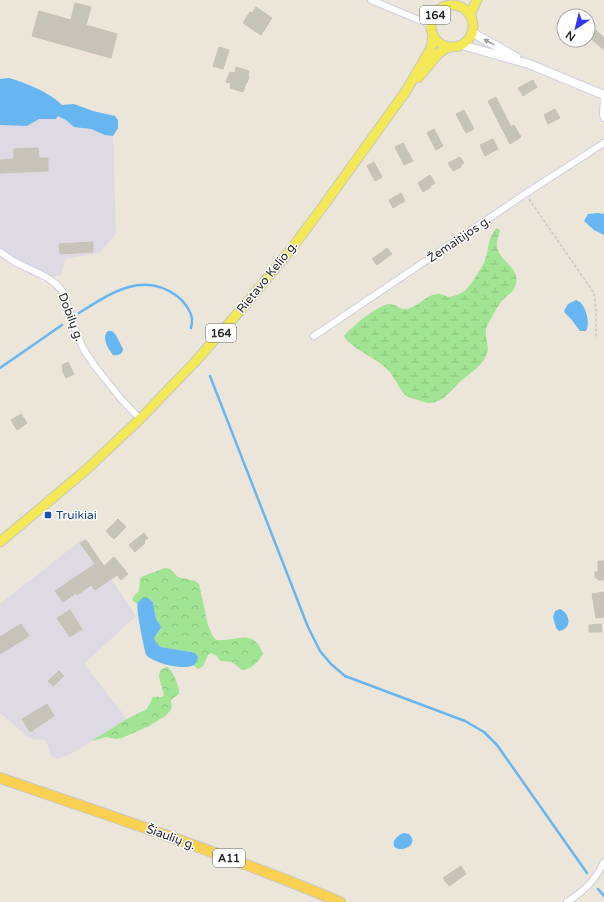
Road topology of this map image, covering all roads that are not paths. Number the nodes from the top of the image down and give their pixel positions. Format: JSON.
{"nodes":[{"id":1,"x":371,"y":0,"type":"edge"},
{"id":2,"x":477,"y":0,"type":"edge"},
{"id":3,"x":462,"y":3,"type":"edge"},
{"id":4,"x":470,"y":14,"type":"junction"},
{"id":5,"x":431,"y":25,"type":"junction"},
{"id":6,"x":473,"y":33,"type":"junction"},
{"id":7,"x":433,"y":35,"type":"junction"},
{"id":8,"x":462,"y":46,"type":"junction"},
{"id":9,"x":448,"y":47,"type":"junction"},
{"id":10,"x":530,"y":64,"type":"junction"},
{"id":11,"x":406,"y":91,"type":"junction"},
{"id":12,"x":604,"y":95,"type":"edge"},
{"id":13,"x":604,"y":98,"type":"edge"},
{"id":14,"x":604,"y":118,"type":"edge"},
{"id":15,"x":604,"y":143,"type":"edge"},
{"id":16,"x":0,"y":252,"type":"edge"},
{"id":17,"x":314,"y":336,"type":"dead end"},
{"id":18,"x":140,"y":419,"type":"junction"},
{"id":19,"x":0,"y":542,"type":"edge"},
{"id":20,"x":0,"y":778,"type":"edge"},
{"id":21,"x":604,"y":862,"type":"edge"},
{"id":22,"x":340,"y":902,"type":"edge"},
{"id":23,"x":566,"y":902,"type":"edge"}],
"edges":[{"from":1,"to":5,"type":"street"},
{"from":2,"to":4,"type":"main road"},
{"from":3,"to":4,"type":"main road","number":"164"},
{"from":3,"to":5,"type":"main road","number":"164"},
{"from":4,"to":6,"type":"main road"},
{"from":5,"to":7,"type":"main road","name":"Rietavo Kelio g.","number":"164"},
{"from":6,"to":8,"type":"main road"},
{"from":10,"to":6,"type":"main road","one_way":true},
{"from":7,"to":9,"type":"main road","number":"164"},
{"from":7,"to":11,"type":"main road","name":"Rietavo Kelio g.","number":"164"},
{"from":8,"to":9,"type":"main road"},
{"from":8,"to":10,"type":"main road"},
{"from":9,"to":11,"type":"main road","name":"Rietavo Kelio g.","number":"164"},
{"from":10,"to":12,"type":"main road"},
{"from":11,"to":18,"type":"main road","name":"Rietavo Kelio g.","number":"164"},
{"from":13,"to":14,"type":"street"},
{"from":15,"to":17,"type":"street","name":"Žemaitijos g."},
{"from":16,"to":18,"type":"street","name":"Dobilų g."},
{"from":18,"to":19,"type":"main road","name":"Rietavo Kelio g.","number":"164"},
{"from":20,"to":22,"type":"highway","name":"Šiaulių g.","number":"A11"},
{"from":21,"to":23,"type":"street"}]}
